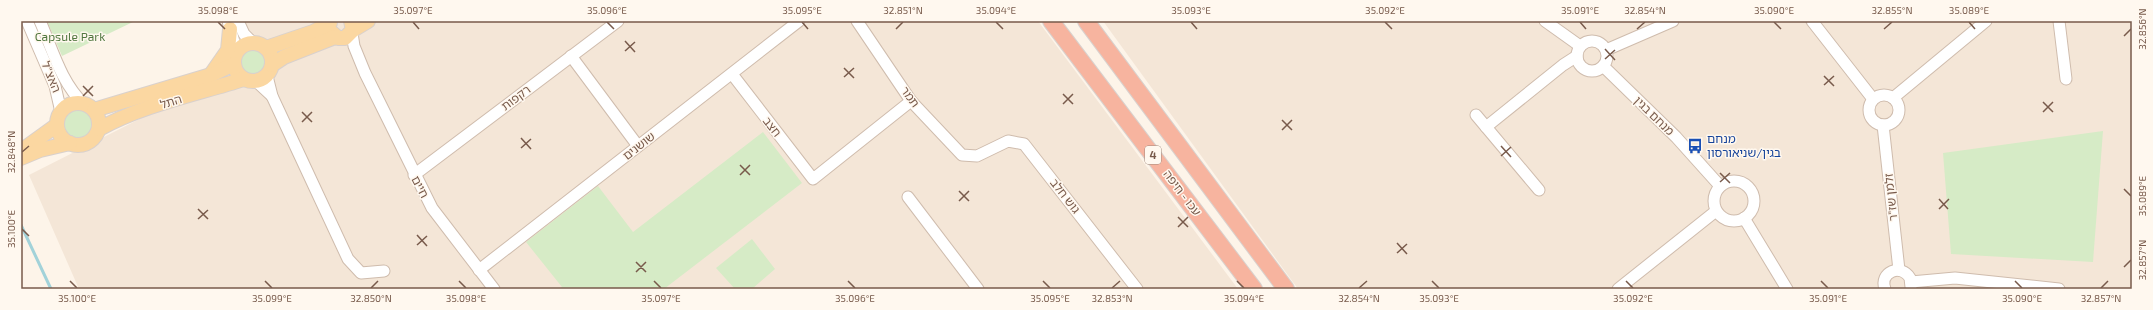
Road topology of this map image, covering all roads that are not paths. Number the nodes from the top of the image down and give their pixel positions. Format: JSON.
{"nodes":[{"id":1,"x":27,"y":21,"type":"edge"},
{"id":2,"x":40,"y":21,"type":"edge"},
{"id":3,"x":368,"y":21,"type":"edge"},
{"id":4,"x":618,"y":21,"type":"edge"},
{"id":5,"x":800,"y":21,"type":"edge"},
{"id":6,"x":857,"y":21,"type":"edge"},
{"id":7,"x":1051,"y":21,"type":"edge"},
{"id":8,"x":1086,"y":21,"type":"edge"},
{"id":9,"x":1545,"y":21,"type":"edge"},
{"id":10,"x":1673,"y":21,"type":"edge"},
{"id":11,"x":1812,"y":21,"type":"edge"},
{"id":12,"x":1986,"y":21,"type":"edge"},
{"id":13,"x":2059,"y":21,"type":"edge"},
{"id":14,"x":331,"y":22,"type":"edge"},
{"id":15,"x":232,"y":24,"type":"edge"},
{"id":16,"x":346,"y":32,"type":"edge"},
{"id":17,"x":253,"y":43,"type":"junction"},
{"id":18,"x":266,"y":48,"type":"junction"},
{"id":19,"x":1606,"y":50,"type":"junction"},
{"id":20,"x":1579,"y":51,"type":"junction"},
{"id":21,"x":571,"y":56,"type":"junction"},
{"id":22,"x":235,"y":58,"type":"junction"},
{"id":23,"x":1602,"y":66,"type":"junction"},
{"id":24,"x":732,"y":74,"type":"junction"},
{"id":25,"x":211,"y":75,"type":"junction"},
{"id":26,"x":260,"y":75,"type":"junction"},
{"id":27,"x":2066,"y":80,"type":"dead end"},
{"id":28,"x":1893,"y":98,"type":"junction"},
{"id":29,"x":1873,"y":99,"type":"junction"},
{"id":30,"x":911,"y":101,"type":"junction"},
{"id":31,"x":89,"y":107,"type":"junction"},
{"id":32,"x":1476,"y":116,"type":"dead end"},
{"id":33,"x":59,"y":118,"type":"junction"},
{"id":34,"x":1883,"y":125,"type":"junction"},
{"id":35,"x":1486,"y":127,"type":"junction"},
{"id":36,"x":99,"y":129,"type":"junction"},
{"id":37,"x":70,"y":143,"type":"junction"},
{"id":38,"x":638,"y":146,"type":"junction"},
{"id":39,"x":21,"y":151,"type":"edge"},
{"id":40,"x":977,"y":156,"type":"joint"},
{"id":41,"x":21,"y":158,"type":"edge"},
{"id":42,"x":414,"y":175,"type":"junction"},
{"id":43,"x":1720,"y":186,"type":"junction"},
{"id":44,"x":1540,"y":190,"type":"dead end"},
{"id":45,"x":908,"y":197,"type":"dead end"},
{"id":46,"x":1716,"y":211,"type":"junction"},
{"id":47,"x":1744,"y":218,"type":"junction"},
{"id":48,"x":479,"y":270,"type":"junction"},
{"id":49,"x":1899,"y":270,"type":"junction"},
{"id":50,"x":384,"y":271,"type":"dead end"},
{"id":51,"x":1911,"y":285,"type":"edge"},
{"id":52,"x":1882,"y":288,"type":"edge"},
{"id":53,"x":494,"y":289,"type":"edge"},
{"id":54,"x":978,"y":289,"type":"edge"},
{"id":55,"x":1137,"y":289,"type":"edge"},
{"id":56,"x":1254,"y":289,"type":"edge"},
{"id":57,"x":1286,"y":289,"type":"edge"},
{"id":58,"x":1618,"y":289,"type":"edge"},
{"id":59,"x":1787,"y":289,"type":"edge"},
{"id":60,"x":2059,"y":289,"type":"edge"}],
"edges":[{"from":1,"to":33,"type":"street","name":"האצ\"ל"},
{"from":2,"to":31,"type":"street","name":"האצ\"ל"},
{"from":3,"to":16,"type":"main road","name":"התל"},
{"from":4,"to":21,"type":"street","name":"רקפות"},
{"from":5,"to":24,"type":"street","name":"שושנים"},
{"from":6,"to":30,"type":"street","name":"תמר"},
{"from":7,"to":56,"type":"highway","name":"עכו - חיפה","number":"4"},
{"from":8,"to":57,"type":"highway","name":"עכו - חיפה","number":"4"},
{"from":9,"to":20,"type":"street"},
{"from":10,"to":19,"type":"street"},
{"from":11,"to":29,"type":"street"},
{"from":12,"to":28,"type":"street"},
{"from":13,"to":27,"type":"street"},
{"from":14,"to":16,"type":"main road"},
{"from":14,"to":18,"type":"main road"},
{"from":15,"to":17,"type":"street"},
{"from":15,"to":22,"type":"street"},
{"from":15,"to":25,"type":"main road"},
{"from":16,"to":26,"type":"main road","name":"התל"},
{"from":16,"to":42,"type":"street","name":"חיים"},
{"from":17,"to":18,"type":"main road"},
{"from":17,"to":22,"type":"main road"},
{"from":18,"to":26,"type":"main road"},
{"from":19,"to":20,"type":"street"},
{"from":19,"to":23,"type":"street"},
{"from":20,"to":23,"type":"street"},
{"from":20,"to":35,"type":"street"},
{"from":21,"to":38,"type":"street"},
{"from":21,"to":42,"type":"street","name":"רקפות"},
{"from":22,"to":25,"type":"main road","name":"התל"},
{"from":22,"to":26,"type":"main road"},
{"from":23,"to":43,"type":"street","name":"מנחם בגין"},
{"from":24,"to":30,"type":"street","name":"חצב"},
{"from":24,"to":38,"type":"street","name":"שושנים"},
{"from":25,"to":31,"type":"main road","name":"התל"},
{"from":26,"to":36,"type":"main road","name":"התל"},
{"from":26,"to":50,"type":"street"},
{"from":28,"to":29,"type":"street"},
{"from":28,"to":34,"type":"street"},
{"from":29,"to":34,"type":"street"},
{"from":30,"to":40,"type":"street","name":"תמר"},
{"from":31,"to":33,"type":"main road"},
{"from":31,"to":36,"type":"main road"},
{"from":32,"to":35,"type":"street"},
{"from":33,"to":37,"type":"main road"},
{"from":33,"to":39,"type":"main road"},
{"from":34,"to":49,"type":"street","name":"זלמן שז\"ר"},
{"from":35,"to":44,"type":"street"},
{"from":36,"to":37,"type":"main road"},
{"from":37,"to":41,"type":"main road"},
{"from":38,"to":48,"type":"street","name":"שושנים"},
{"from":40,"to":55,"type":"street","name":"גוש חלב"},
{"from":42,"to":48,"type":"street","name":"חיים"},
{"from":43,"to":46,"type":"street"},
{"from":43,"to":47,"type":"street"},
{"from":45,"to":54,"type":"street"},
{"from":46,"to":47,"type":"street"},
{"from":46,"to":58,"type":"street"},
{"from":47,"to":59,"type":"street"},
{"from":48,"to":53,"type":"street","name":"חיים"},
{"from":49,"to":51,"type":"street"},
{"from":49,"to":52,"type":"street"},
{"from":51,"to":60,"type":"street"}]}
